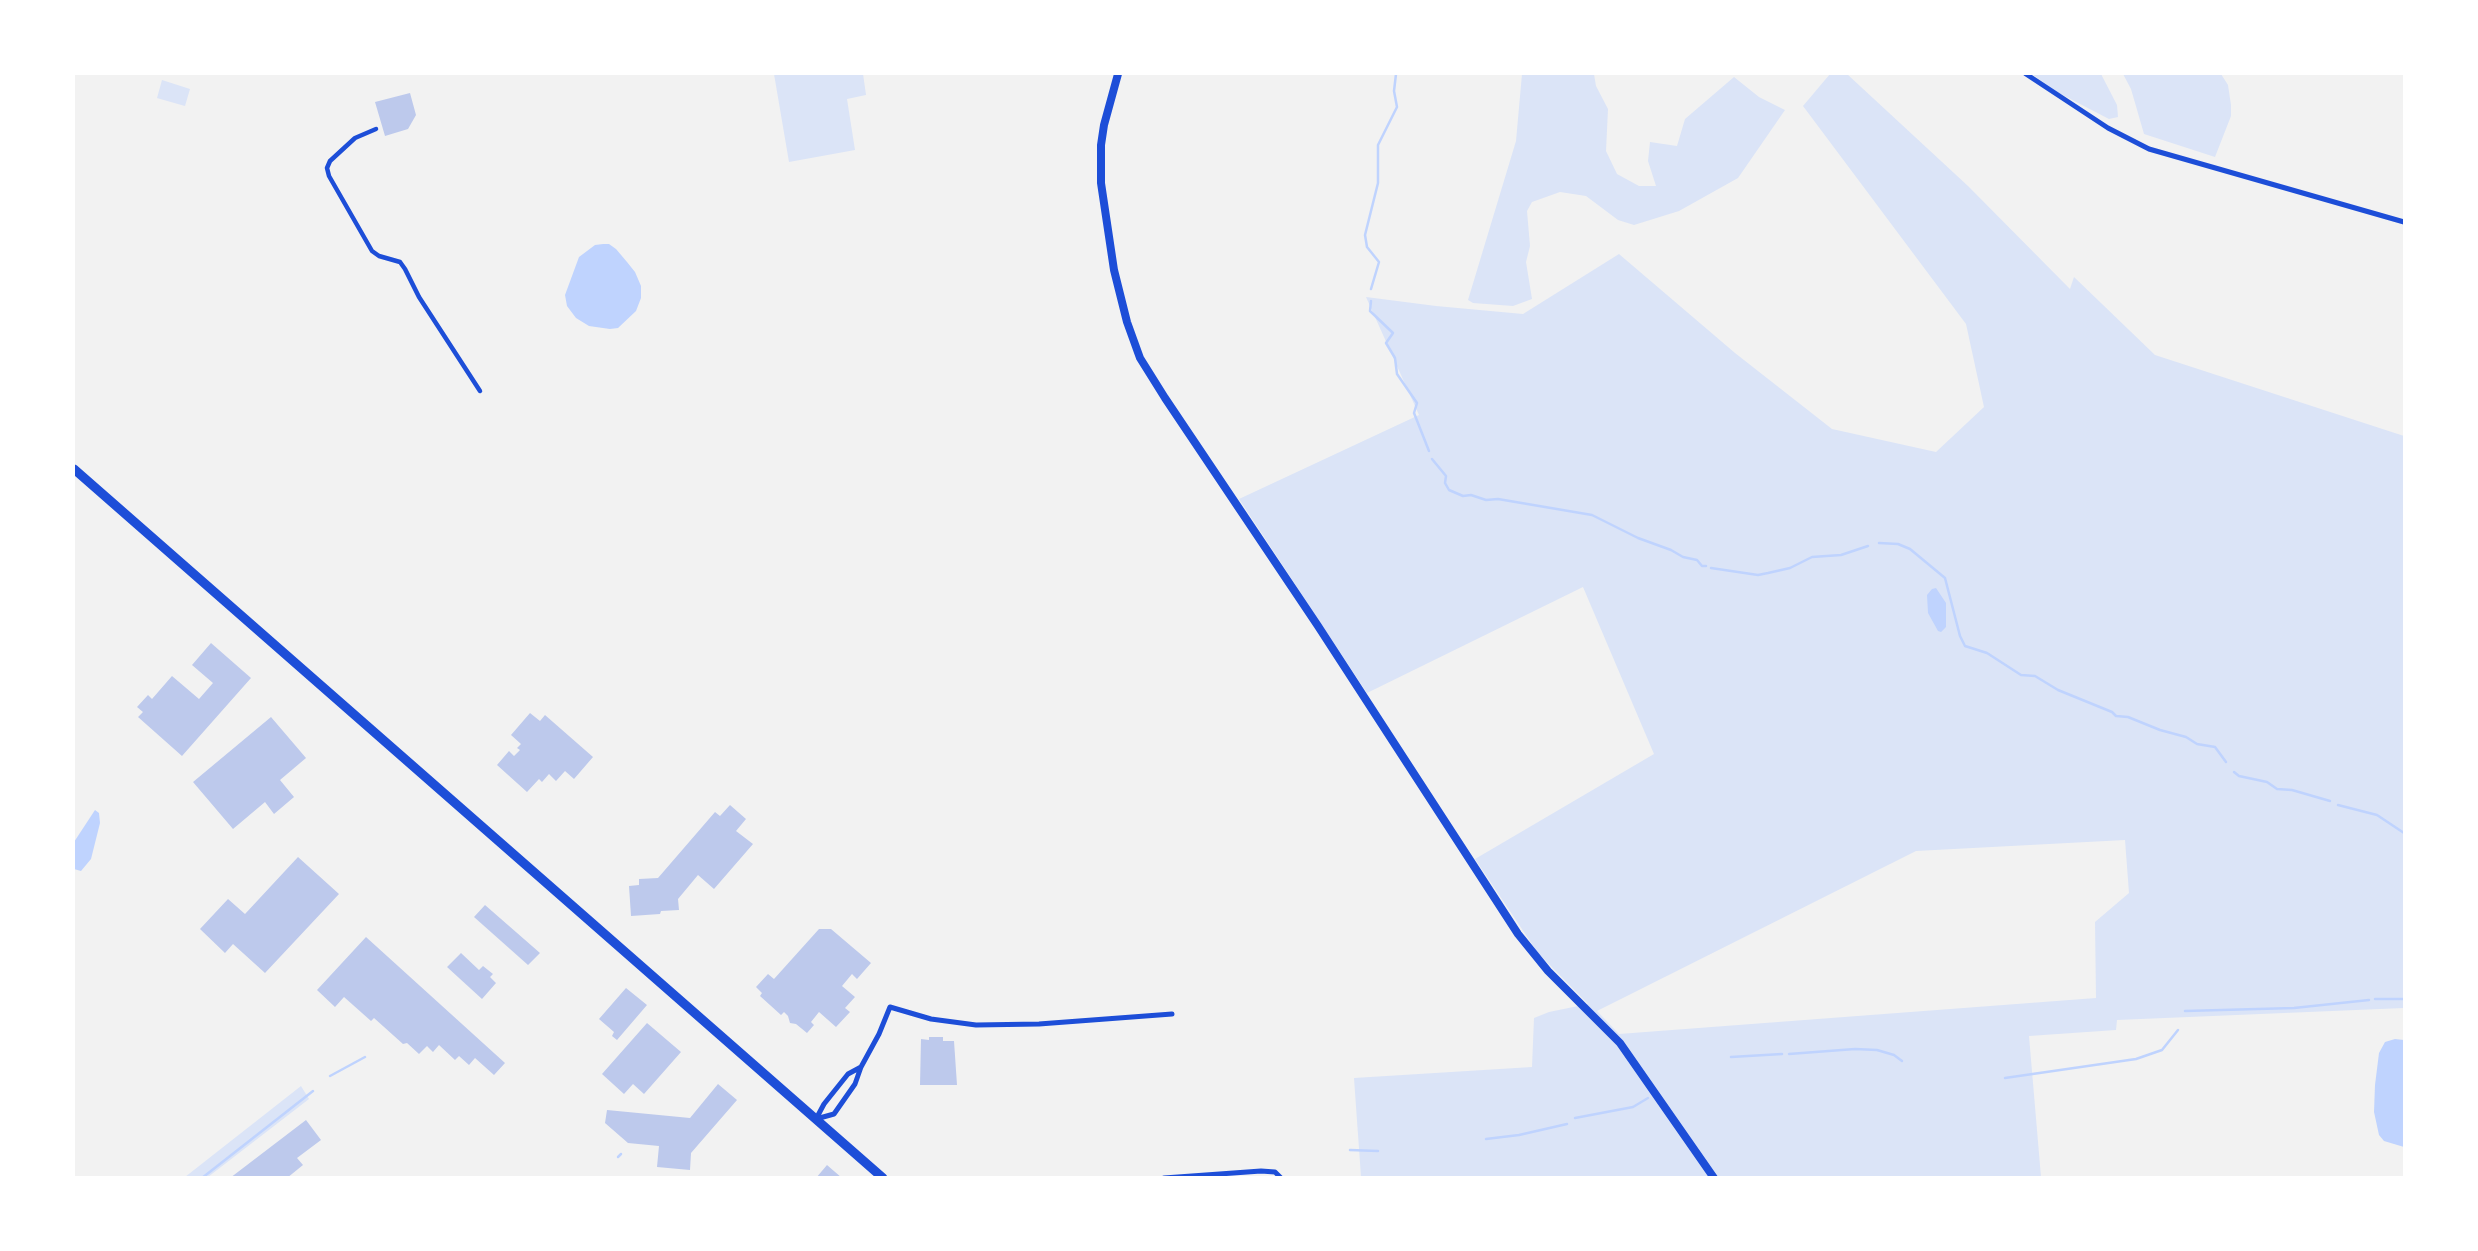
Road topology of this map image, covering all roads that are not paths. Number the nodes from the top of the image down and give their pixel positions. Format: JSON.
{"nodes":[{"id":1,"x":1118,"y":74,"type":"edge"},
{"id":2,"x":2026,"y":74,"type":"edge"},
{"id":3,"x":376,"y":129,"type":"dead end"},
{"id":4,"x":2404,"y":222,"type":"edge"},
{"id":5,"x":480,"y":391,"type":"dead end"},
{"id":6,"x":74,"y":469,"type":"edge"},
{"id":7,"x":1172,"y":1014,"type":"dead end"},
{"id":8,"x":861,"y":1067,"type":"junction"},
{"id":9,"x":816,"y":1119,"type":"junction"},
{"id":10,"x":1280,"y":1176,"type":"edge"},
{"id":11,"x":883,"y":1178,"type":"edge"},
{"id":12,"x":1164,"y":1178,"type":"edge"},
{"id":13,"x":1714,"y":1178,"type":"edge"}],
"edges":[{"from":1,"to":13,"type":"main road"},
{"from":2,"to":4,"type":"street"},
{"from":3,"to":5,"type":"street"},
{"from":6,"to":9,"type":"main road"},
{"from":7,"to":8,"type":"street"},
{"from":8,"to":9,"type":"street"},
{"from":8,"to":9,"type":"street"},
{"from":9,"to":11,"type":"main road"},
{"from":10,"to":12,"type":"street"}]}
